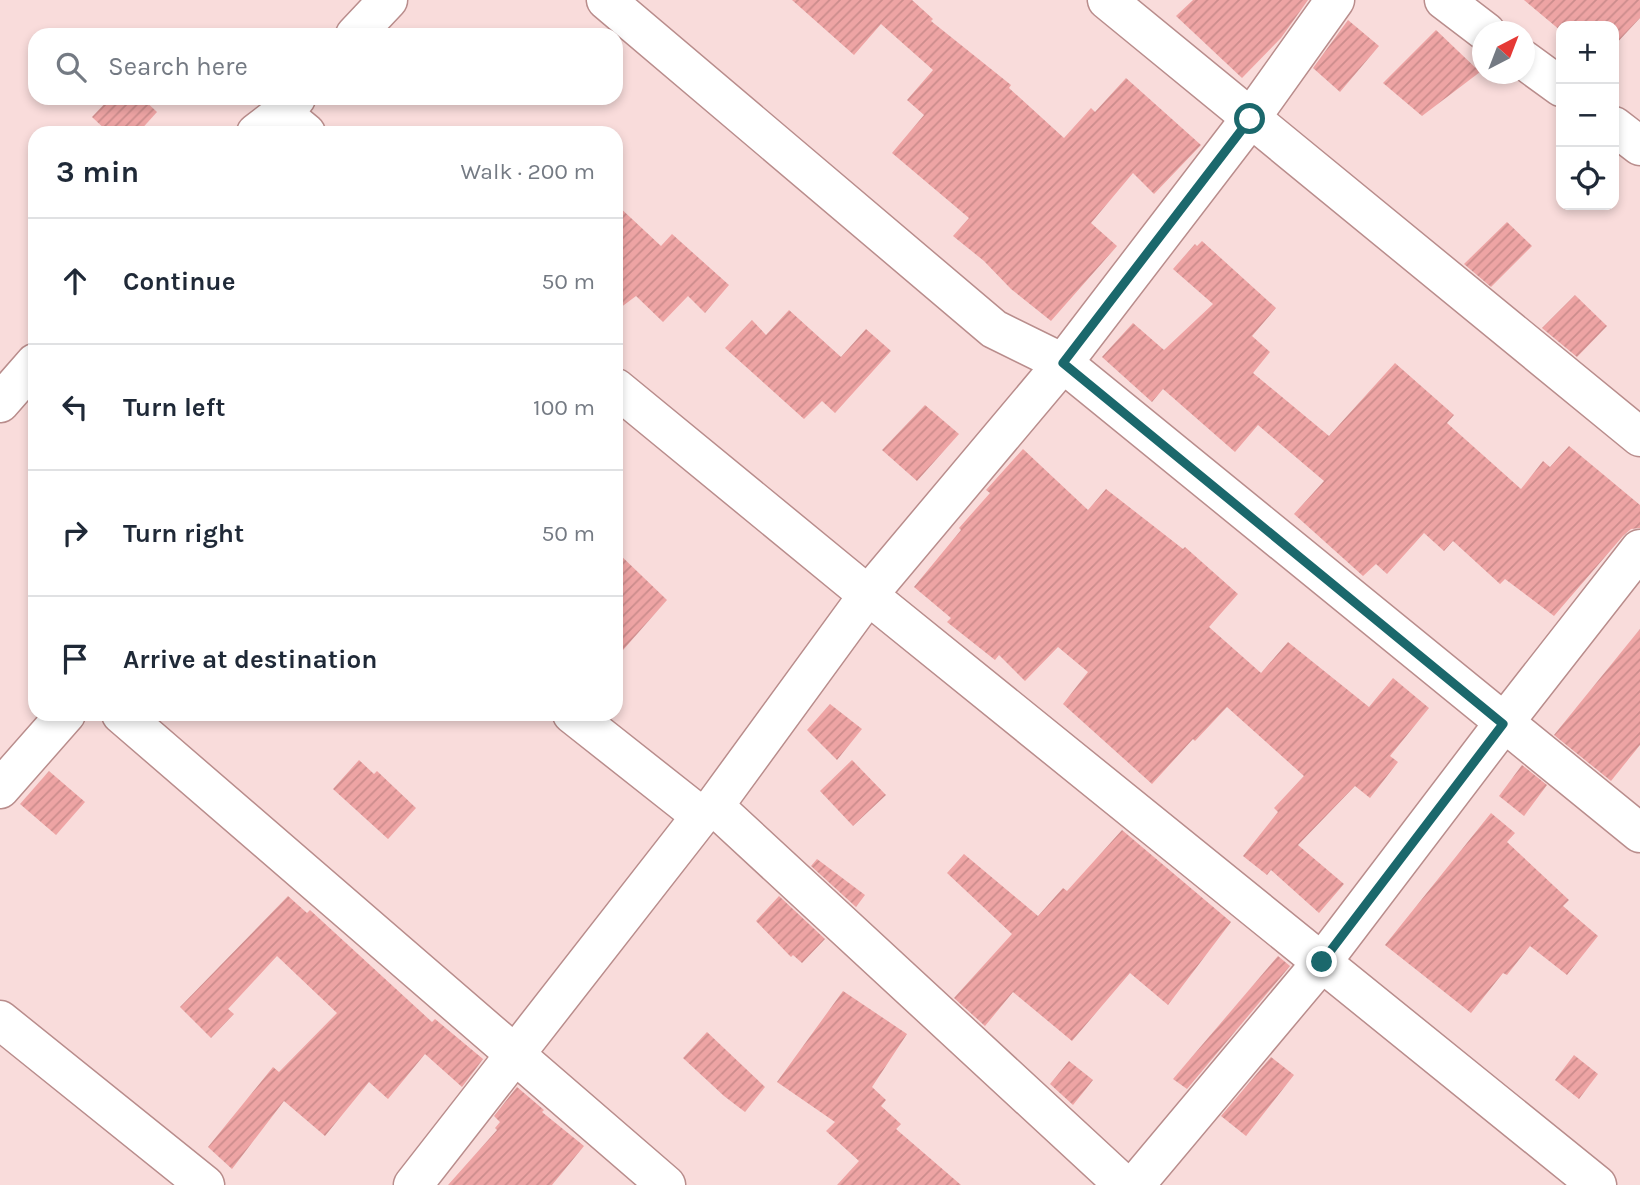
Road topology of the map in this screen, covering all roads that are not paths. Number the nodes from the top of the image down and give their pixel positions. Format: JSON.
{"nodes":[{"id":1,"x":388,"y":0,"type":"edge"},
{"id":2,"x":606,"y":0,"type":"edge"},
{"id":3,"x":1107,"y":0,"type":"edge"},
{"id":4,"x":1335,"y":0,"type":"edge"},
{"id":5,"x":1444,"y":0,"type":"edge"},
{"id":6,"x":1472,"y":21,"type":"edge"},
{"id":7,"x":362,"y":28,"type":"edge"},
{"id":8,"x":1535,"y":68,"type":"edge"},
{"id":9,"x":1557,"y":84,"type":"edge"},
{"id":10,"x":1250,"y":119,"type":"junction"},
{"id":11,"x":1619,"y":131,"type":"edge"},
{"id":12,"x":1640,"y":146,"type":"edge"},
{"id":13,"x":1063,"y":363,"type":"junction"},
{"id":14,"x":28,"y":371,"type":"edge"},
{"id":15,"x":623,"y":394,"type":"edge"},
{"id":16,"x":0,"y":402,"type":"edge"},
{"id":17,"x":1640,"y":437,"type":"edge"},
{"id":18,"x":1640,"y":550,"type":"edge"},
{"id":19,"x":868,"y":595,"type":"junction"},
{"id":20,"x":60,"y":721,"type":"edge"},
{"id":21,"x":129,"y":721,"type":"edge"},
{"id":22,"x":582,"y":721,"type":"edge"},
{"id":23,"x":1503,"y":724,"type":"junction"},
{"id":24,"x":0,"y":789,"type":"edge"},
{"id":25,"x":707,"y":811,"type":"junction"},
{"id":26,"x":1640,"y":833,"type":"edge"},
{"id":27,"x":1322,"y":962,"type":"junction"},
{"id":28,"x":2,"y":1025,"type":"edge"},
{"id":29,"x":513,"y":1054,"type":"junction"},
{"id":30,"x":205,"y":1185,"type":"edge"},
{"id":31,"x":412,"y":1185,"type":"edge"},
{"id":32,"x":666,"y":1185,"type":"edge"},
{"id":33,"x":1124,"y":1185,"type":"edge"},
{"id":34,"x":1135,"y":1185,"type":"edge"},
{"id":35,"x":1597,"y":1185,"type":"edge"}],
"edges":[{"from":1,"to":7,"type":"street"},
{"from":2,"to":13,"type":"street"},
{"from":3,"to":10,"type":"street"},
{"from":4,"to":10,"type":"street"},
{"from":5,"to":6,"type":"street"},
{"from":8,"to":9,"type":"street"},
{"from":10,"to":13,"type":"street"},
{"from":10,"to":17,"type":"street"},
{"from":11,"to":12,"type":"street"},
{"from":13,"to":19,"type":"street"},
{"from":13,"to":23,"type":"street"},
{"from":14,"to":16,"type":"street"},
{"from":15,"to":19,"type":"street"},
{"from":18,"to":23,"type":"street"},
{"from":19,"to":25,"type":"street"},
{"from":19,"to":27,"type":"street"},
{"from":20,"to":24,"type":"street"},
{"from":21,"to":29,"type":"street"},
{"from":22,"to":25,"type":"street"},
{"from":23,"to":26,"type":"street"},
{"from":23,"to":27,"type":"street"},
{"from":25,"to":29,"type":"street"},
{"from":25,"to":33,"type":"street"},
{"from":27,"to":34,"type":"street"},
{"from":27,"to":35,"type":"street"},
{"from":28,"to":30,"type":"street"},
{"from":29,"to":31,"type":"street"},
{"from":29,"to":32,"type":"street"}]}
